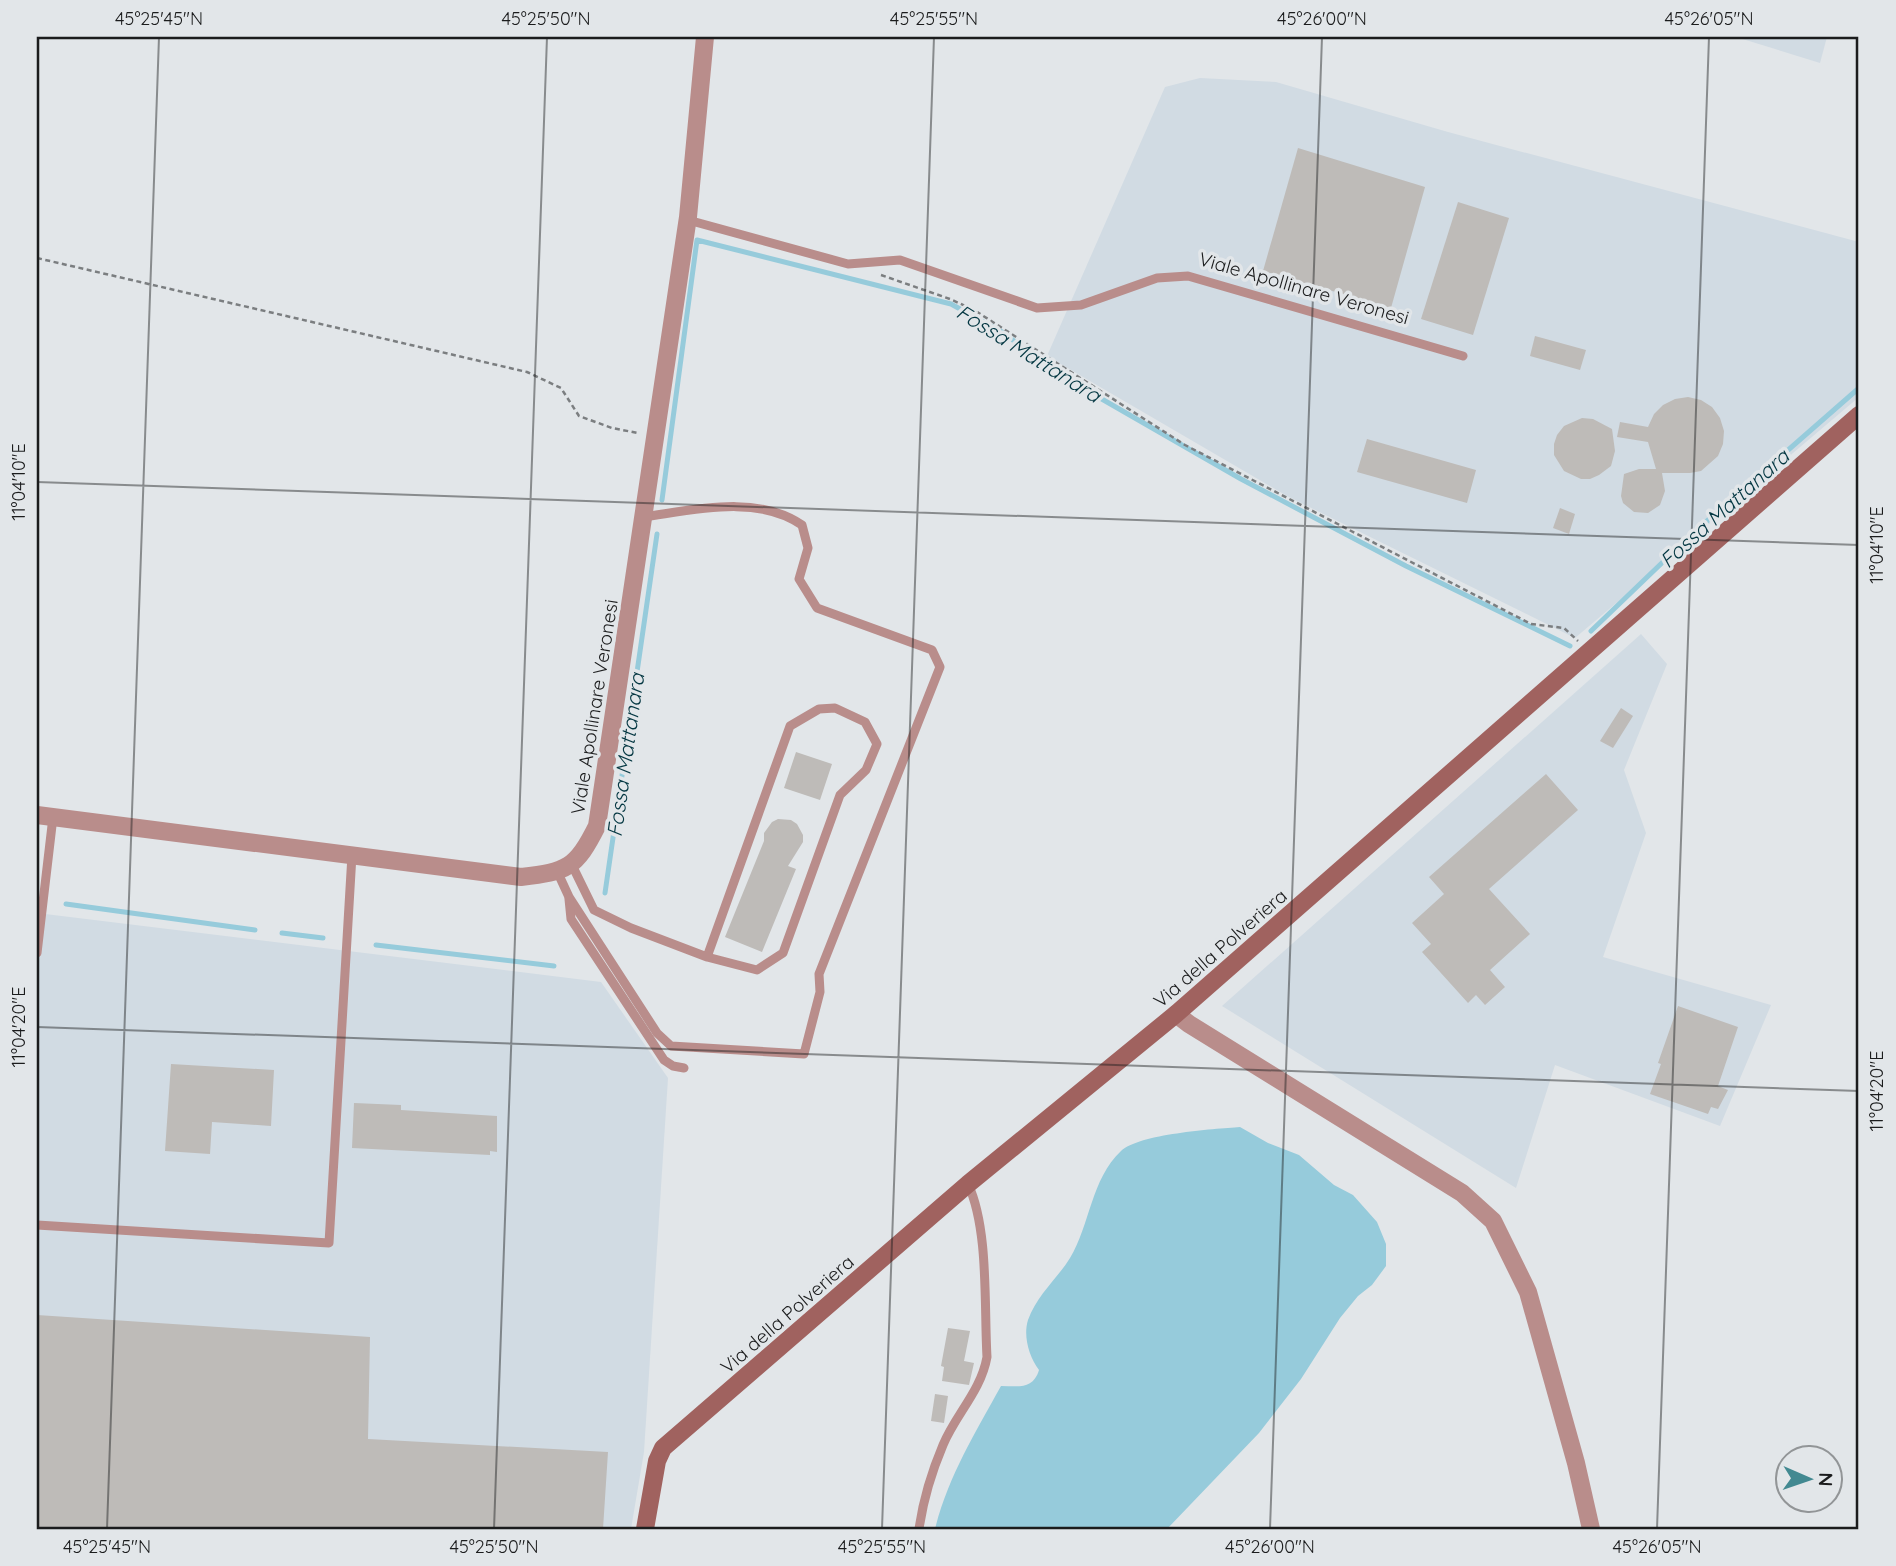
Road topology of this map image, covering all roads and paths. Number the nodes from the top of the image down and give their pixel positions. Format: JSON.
{"nodes":[{"id":1,"x":705,"y":37,"type":"edge"},
{"id":2,"x":688,"y":220,"type":"junction"},
{"id":3,"x":37,"y":258,"type":"edge"},
{"id":4,"x":848,"y":264,"type":"junction"},
{"id":5,"x":1463,"y":356,"type":"dead end"},
{"id":6,"x":1859,"y":415,"type":"edge"},
{"id":7,"x":655,"y":437,"type":"junction"},
{"id":8,"x":643,"y":517,"type":"junction"},
{"id":9,"x":1590,"y":652,"type":"junction"},
{"id":10,"x":45,"y":816,"type":"edge"},
{"id":11,"x":352,"y":855,"type":"junction"},
{"id":12,"x":564,"y":868,"type":"junction"},
{"id":13,"x":569,"y":897,"type":"junction"},
{"id":14,"x":37,"y":953,"type":"edge"},
{"id":15,"x":707,"y":957,"type":"junction"},
{"id":16,"x":1176,"y":1014,"type":"junction"},
{"id":17,"x":684,"y":1068,"type":"dead end"},
{"id":18,"x":968,"y":1184,"type":"junction"},
{"id":19,"x":37,"y":1225,"type":"edge"},
{"id":20,"x":645,"y":1529,"type":"edge"},
{"id":21,"x":919,"y":1529,"type":"edge"},
{"id":22,"x":1591,"y":1529,"type":"edge"}],
"edges":[{"from":1,"to":2,"type":"street","name":"Viale Apollinare Veronesi"},
{"from":2,"to":4,"type":"lane","name":"Viale Apollinare Veronesi"},
{"from":2,"to":7,"type":"street","name":"Viale Apollinare Veronesi"},
{"from":3,"to":7,"type":"path"},
{"from":4,"to":5,"type":"lane","name":"Viale Apollinare Veronesi"},
{"from":4,"to":9,"type":"path"},
{"from":6,"to":9,"type":"street","name":"Via della Polveriera"},
{"from":7,"to":8,"type":"street","name":"Viale Apollinare Veronesi"},
{"from":8,"to":12,"type":"street","name":"Viale Apollinare Veronesi"},
{"from":8,"to":13,"type":"lane"},
{"from":9,"to":16,"type":"street","name":"Via della Polveriera"},
{"from":10,"to":11,"type":"street"},
{"from":10,"to":14,"type":"lane"},
{"from":11,"to":12,"type":"street"},
{"from":11,"to":19,"type":"lane"},
{"from":12,"to":13,"type":"lane"},
{"from":12,"to":15,"type":"lane"},
{"from":13,"to":17,"type":"lane"},
{"from":15,"to":15,"type":"lane"},
{"from":16,"to":18,"type":"street","name":"Via della Polveriera"},
{"from":16,"to":22,"type":"street"},
{"from":18,"to":20,"type":"street","name":"Via della Polveriera"},
{"from":18,"to":21,"type":"lane"}]}
